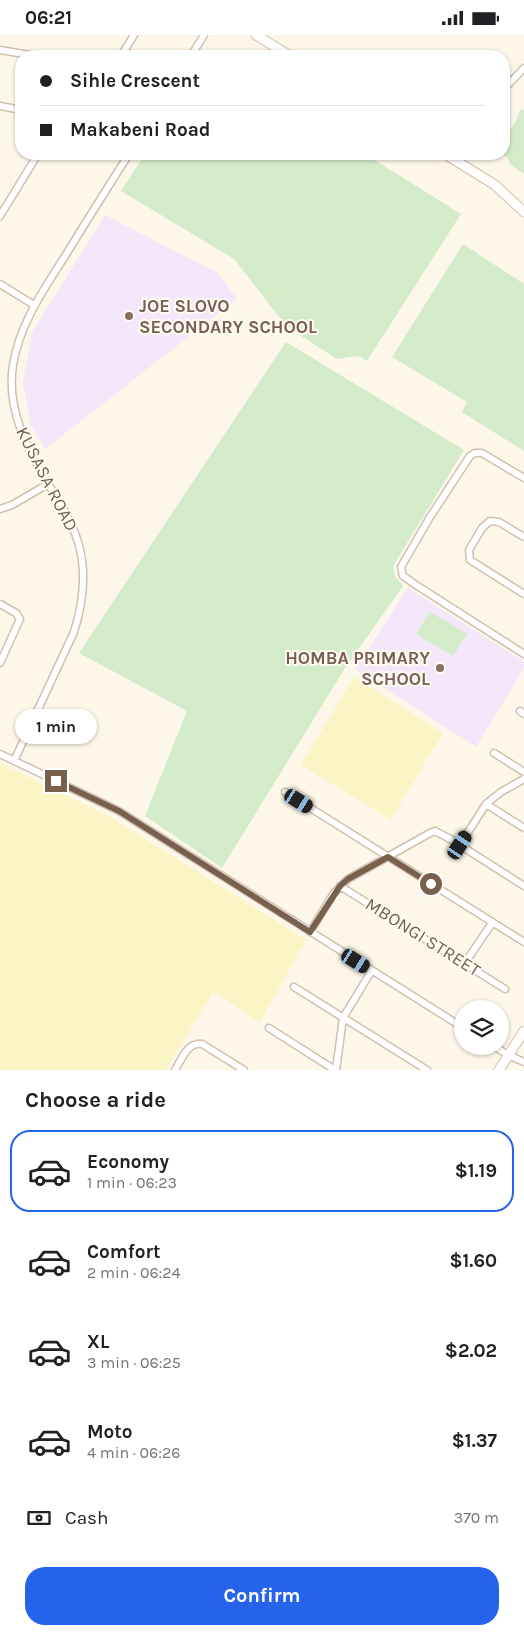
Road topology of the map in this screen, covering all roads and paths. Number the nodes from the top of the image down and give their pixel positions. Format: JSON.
{"nodes":[{"id":1,"x":134,"y":35,"type":"edge"},
{"id":2,"x":204,"y":35,"type":"edge"},
{"id":3,"x":256,"y":35,"type":"edge"},
{"id":4,"x":0,"y":50,"type":"edge"},
{"id":5,"x":125,"y":50,"type":"edge"},
{"id":6,"x":195,"y":50,"type":"edge"},
{"id":7,"x":280,"y":50,"type":"edge"},
{"id":8,"x":15,"y":52,"type":"edge"},
{"id":9,"x":524,"y":68,"type":"edge"},
{"id":10,"x":510,"y":83,"type":"edge"},
{"id":11,"x":0,"y":106,"type":"edge"},
{"id":12,"x":15,"y":109,"type":"edge"},
{"id":13,"x":34,"y":160,"type":"edge"},
{"id":14,"x":125,"y":160,"type":"edge"},
{"id":15,"x":464,"y":160,"type":"edge"},
{"id":16,"x":524,"y":212,"type":"edge"},
{"id":17,"x":0,"y":216,"type":"edge"},
{"id":18,"x":0,"y":284,"type":"edge"},
{"id":19,"x":34,"y":305,"type":"junction"},
{"id":20,"x":524,"y":478,"type":"edge"},
{"id":21,"x":48,"y":484,"type":"junction"},
{"id":22,"x":0,"y":509,"type":"edge"},
{"id":23,"x":524,"y":537,"type":"edge"},
{"id":24,"x":524,"y":594,"type":"edge"},
{"id":25,"x":0,"y":604,"type":"edge"},
{"id":26,"x":524,"y":653,"type":"edge"},
{"id":27,"x":0,"y":663,"type":"edge"},
{"id":28,"x":494,"y":753,"type":"dead end"},
{"id":29,"x":0,"y":754,"type":"edge"},
{"id":30,"x":14,"y":761,"type":"junction"},
{"id":31,"x":524,"y":772,"type":"edge"},
{"id":32,"x":524,"y":779,"type":"edge"},
{"id":33,"x":285,"y":792,"type":"dead end"},
{"id":34,"x":486,"y":804,"type":"junction"},
{"id":35,"x":524,"y":828,"type":"edge"},
{"id":36,"x":460,"y":845,"type":"junction"},
{"id":37,"x":388,"y":857,"type":"junction"},
{"id":38,"x":340,"y":886,"type":"junction"},
{"id":39,"x":524,"y":886,"type":"edge"},
{"id":40,"x":492,"y":923,"type":"junction"},
{"id":41,"x":310,"y":932,"type":"junction"},
{"id":42,"x":524,"y":942,"type":"edge"},
{"id":43,"x":465,"y":963,"type":"junction"},
{"id":44,"x":372,"y":970,"type":"junction"},
{"id":45,"x":294,"y":987,"type":"dead end"},
{"id":46,"x":506,"y":989,"type":"dead end"},
{"id":47,"x":343,"y":1018,"type":"junction"},
{"id":48,"x":454,"y":1022,"type":"edge"},
{"id":49,"x":269,"y":1028,"type":"dead end"},
{"id":50,"x":524,"y":1031,"type":"edge"},
{"id":51,"x":509,"y":1054,"type":"edge"},
{"id":52,"x":508,"y":1055,"type":"joint"},
{"id":53,"x":524,"y":1061,"type":"edge"},
{"id":54,"x":175,"y":1070,"type":"edge"},
{"id":55,"x":244,"y":1070,"type":"edge"},
{"id":56,"x":336,"y":1070,"type":"edge"},
{"id":57,"x":427,"y":1070,"type":"edge"},
{"id":58,"x":499,"y":1070,"type":"edge"}],
"edges":[{"from":1,"to":5,"type":"street"},
{"from":2,"to":6,"type":"street"},
{"from":3,"to":7,"type":"street"},
{"from":4,"to":8,"type":"street"},
{"from":9,"to":10,"type":"street"},
{"from":11,"to":12,"type":"street"},
{"from":13,"to":17,"type":"street"},
{"from":14,"to":19,"type":"street","name":"KUSASA ROAD"},
{"from":15,"to":16,"type":"street"},
{"from":18,"to":19,"type":"street"},
{"from":19,"to":21,"type":"street","name":"KUSASA ROAD"},
{"from":20,"to":26,"type":"street"},
{"from":21,"to":22,"type":"street"},
{"from":21,"to":30,"type":"street","name":"KUSASA ROAD"},
{"from":23,"to":24,"type":"street"},
{"from":25,"to":27,"type":"street"},
{"from":28,"to":31,"type":"street"},
{"from":29,"to":30,"type":"street"},
{"from":30,"to":41,"type":"street"},
{"from":32,"to":34,"type":"street"},
{"from":33,"to":37,"type":"street"},
{"from":34,"to":35,"type":"street"},
{"from":34,"to":36,"type":"street"},
{"from":36,"to":37,"type":"street"},
{"from":36,"to":39,"type":"street"},
{"from":37,"to":38,"type":"street"},
{"from":37,"to":40,"type":"street"},
{"from":38,"to":41,"type":"street"},
{"from":38,"to":43,"type":"street","name":"MBONGI STREET"},
{"from":40,"to":42,"type":"street"},
{"from":40,"to":43,"type":"street"},
{"from":41,"to":44,"type":"street"},
{"from":43,"to":46,"type":"street","name":"MBONGI STREET"},
{"from":44,"to":47,"type":"street"},
{"from":44,"to":48,"type":"street"},
{"from":45,"to":47,"type":"street"},
{"from":47,"to":56,"type":"street"},
{"from":47,"to":57,"type":"street"},
{"from":49,"to":56,"type":"street"},
{"from":50,"to":51,"type":"street"},
{"from":52,"to":53,"type":"street"},
{"from":52,"to":58,"type":"street"},
{"from":54,"to":55,"type":"street"}]}
